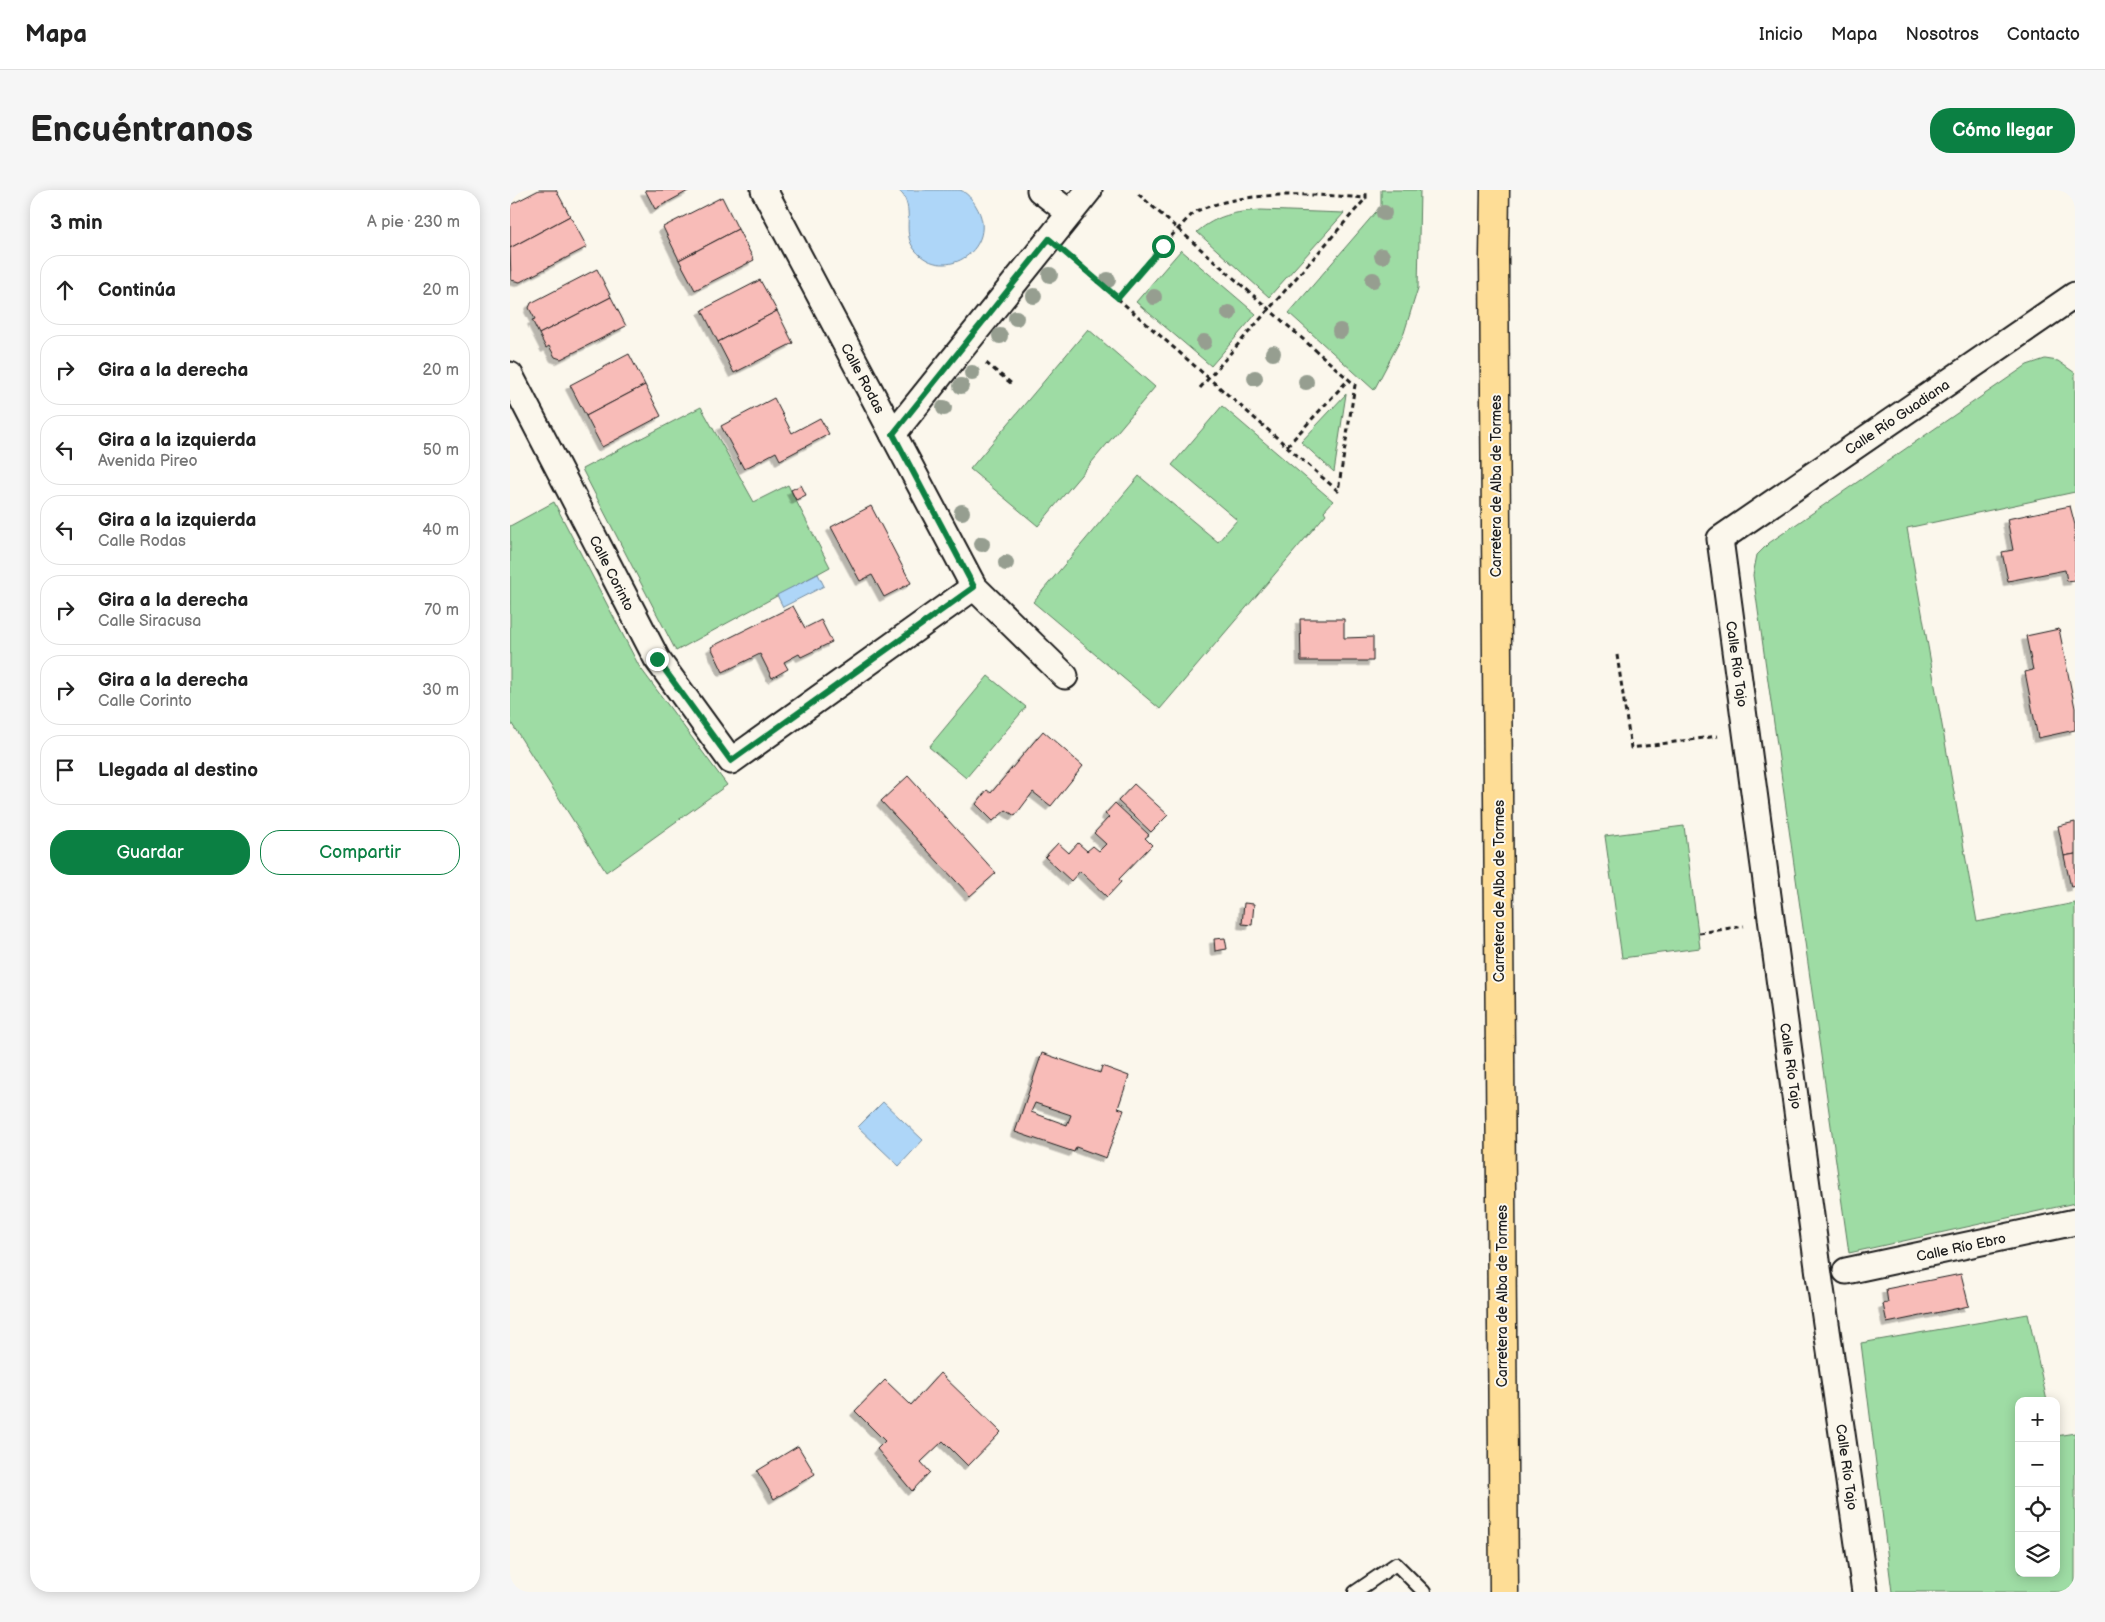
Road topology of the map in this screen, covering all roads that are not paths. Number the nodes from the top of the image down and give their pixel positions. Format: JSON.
{"nodes":[{"id":1,"x":764,"y":190,"type":"edge"},
{"id":2,"x":1040,"y":190,"type":"edge"},
{"id":3,"x":1089,"y":190,"type":"edge"},
{"id":4,"x":1495,"y":190,"type":"edge"},
{"id":5,"x":1070,"y":213,"type":"junction"},
{"id":6,"x":2075,"y":295,"type":"edge"},
{"id":7,"x":510,"y":375,"type":"edge"},
{"id":8,"x":893,"y":434,"type":"junction"},
{"id":9,"x":1720,"y":539,"type":"joint"},
{"id":10,"x":974,"y":587,"type":"junction"},
{"id":11,"x":1065,"y":676,"type":"dead end"},
{"id":12,"x":2075,"y":1222,"type":"edge"},
{"id":13,"x":1846,"y":1271,"type":"dead end"},
{"id":14,"x":1354,"y":1592,"type":"edge"},
{"id":15,"x":1424,"y":1592,"type":"edge"},
{"id":16,"x":1504,"y":1592,"type":"edge"},
{"id":17,"x":1865,"y":1592,"type":"edge"}],
"edges":[{"from":1,"to":8,"type":"street","name":"Calle Rodas"},
{"from":2,"to":5,"type":"street"},
{"from":3,"to":5,"type":"street"},
{"from":4,"to":16,"type":"main road","name":"Carretera de Alba de Tormes"},
{"from":5,"to":8,"type":"street"},
{"from":6,"to":9,"type":"street","name":"Calle Río Guadiana"},
{"from":7,"to":10,"type":"street","name":"Calle Corinto"},
{"from":8,"to":10,"type":"street","name":"Calle Rodas"},
{"from":9,"to":17,"type":"street","name":"Calle Río Tajo"},
{"from":10,"to":11,"type":"street","name":"Calle Rodas"},
{"from":12,"to":13,"type":"street","name":"Calle Río Ebro"},
{"from":14,"to":15,"type":"lane"}]}
